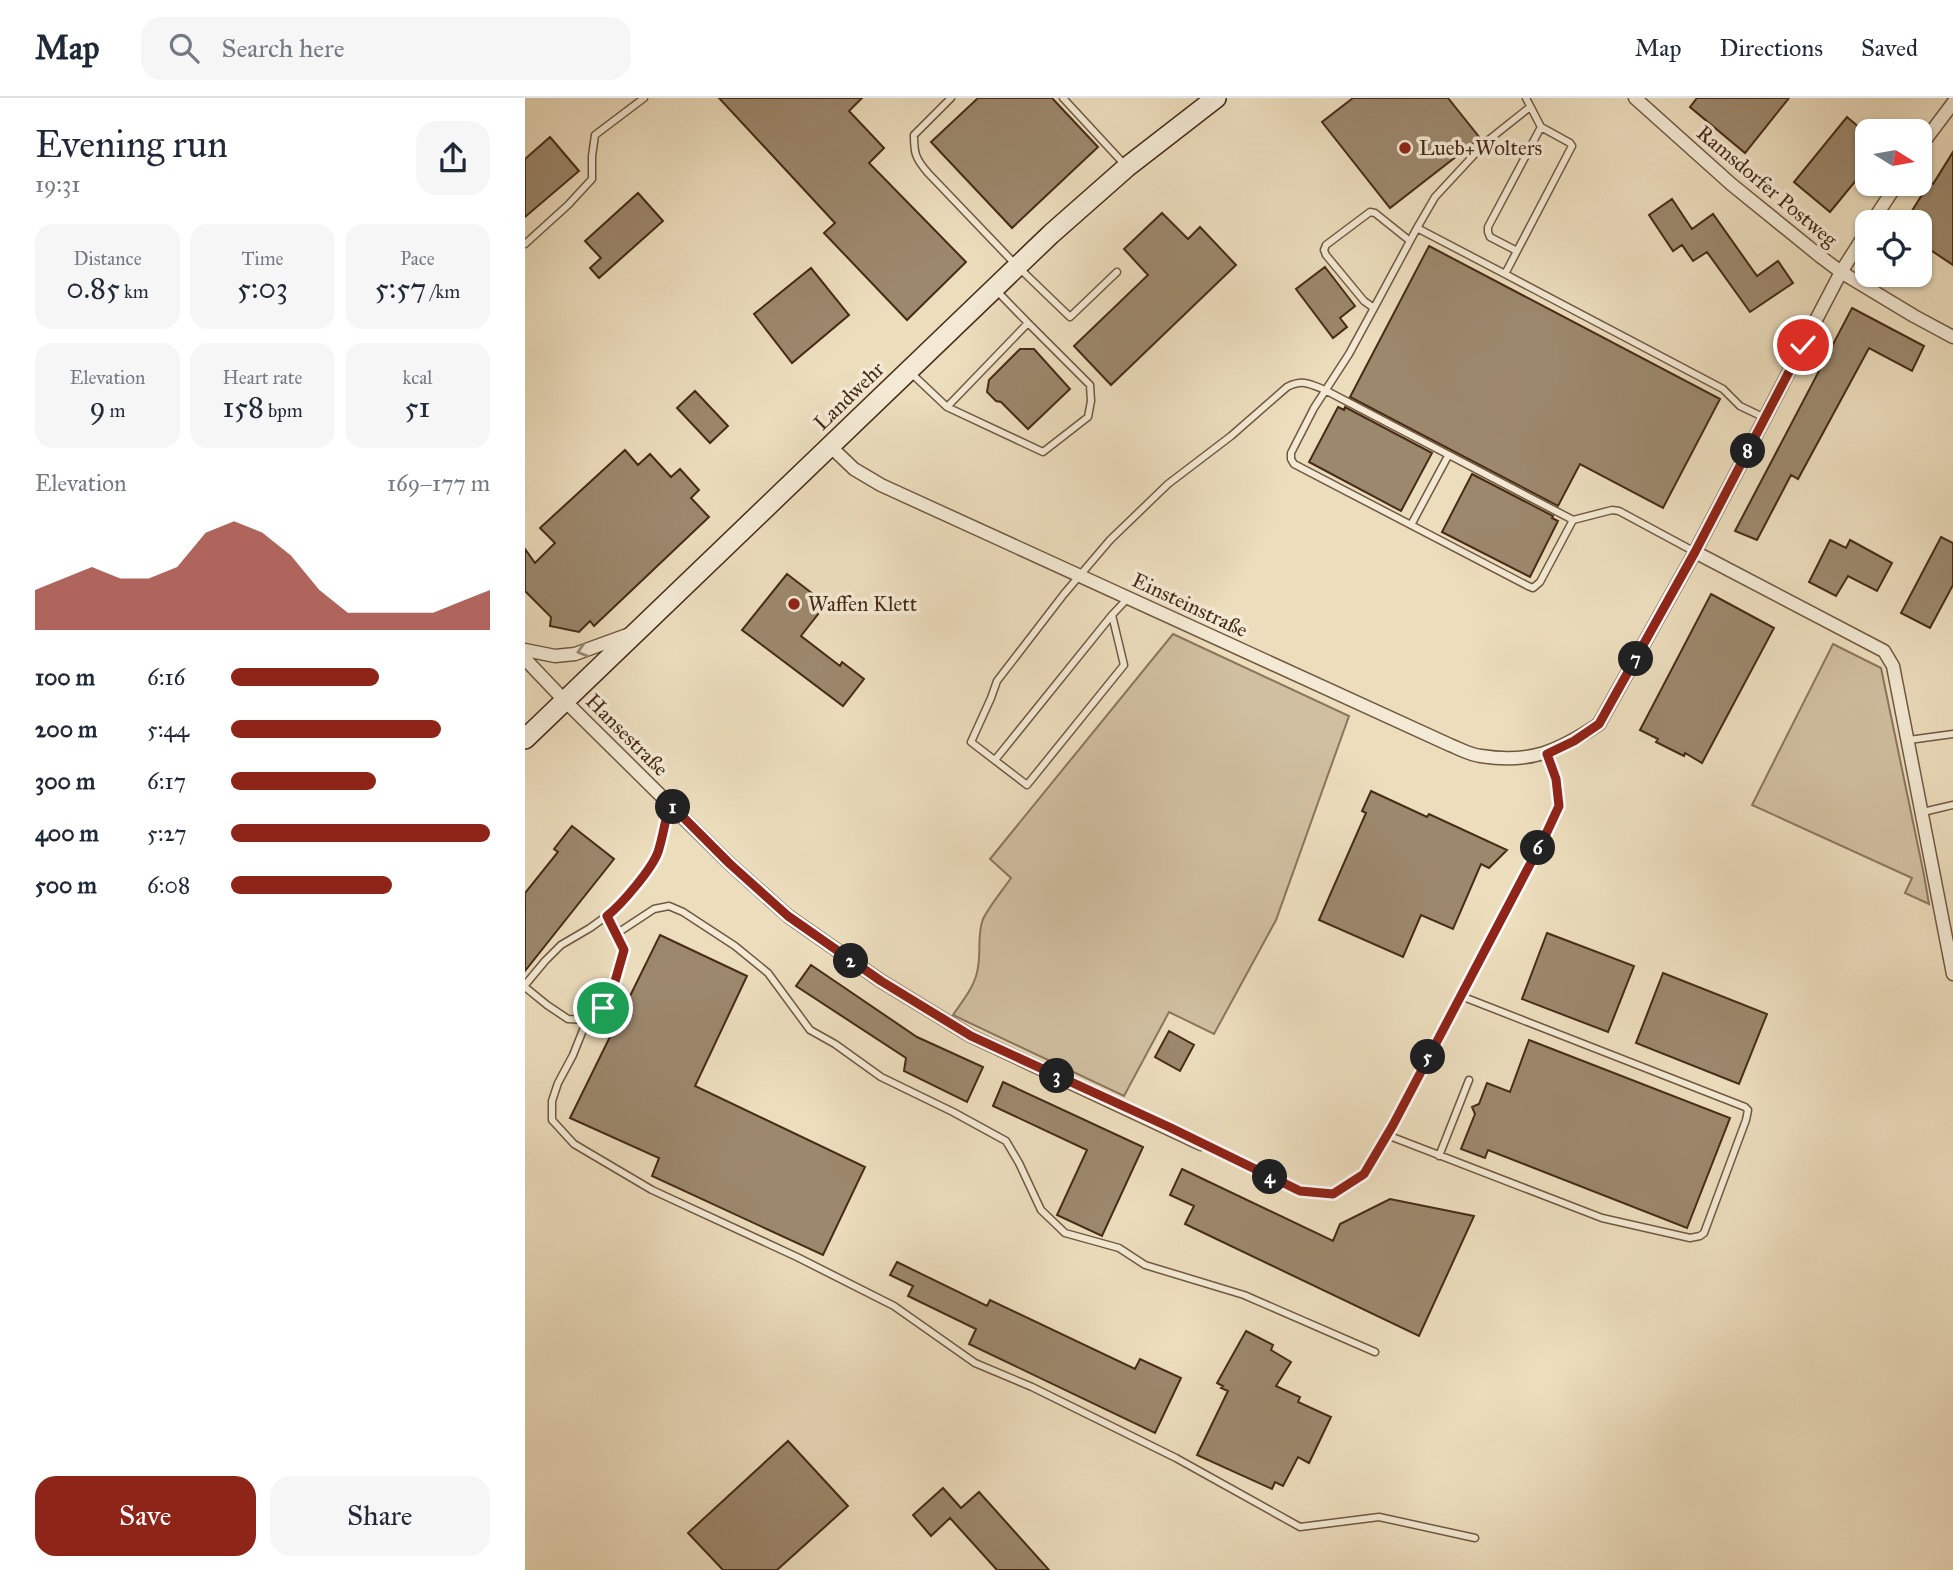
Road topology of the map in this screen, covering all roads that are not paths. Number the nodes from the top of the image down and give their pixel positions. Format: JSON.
{"nodes":[{"id":1,"x":644,"y":98,"type":"edge"},
{"id":2,"x":951,"y":98,"type":"edge"},
{"id":3,"x":1063,"y":98,"type":"edge"},
{"id":4,"x":1216,"y":98,"type":"edge"},
{"id":5,"x":1526,"y":98,"type":"edge"},
{"id":6,"x":1635,"y":98,"type":"edge"},
{"id":7,"x":1953,"y":103,"type":"edge"},
{"id":8,"x":1530,"y":107,"type":"junction"},
{"id":9,"x":1541,"y":127,"type":"junction"},
{"id":10,"x":1932,"y":131,"type":"edge"},
{"id":11,"x":1127,"y":167,"type":"junction"},
{"id":12,"x":1417,"y":228,"type":"junction"},
{"id":13,"x":1410,"y":242,"type":"junction"},
{"id":14,"x":525,"y":244,"type":"edge"},
{"id":15,"x":1855,"y":249,"type":"edge"},
{"id":16,"x":1517,"y":251,"type":"junction"},
{"id":17,"x":1017,"y":266,"type":"junction"},
{"id":18,"x":1117,"y":272,"type":"dead end"},
{"id":19,"x":1841,"y":272,"type":"junction"},
{"id":20,"x":1505,"y":274,"type":"junction"},
{"id":21,"x":994,"y":288,"type":"junction"},
{"id":22,"x":1374,"y":308,"type":"junction"},
{"id":23,"x":1028,"y":323,"type":"junction"},
{"id":24,"x":1953,"y":337,"type":"edge"},
{"id":25,"x":908,"y":371,"type":"junction"},
{"id":26,"x":1325,"y":390,"type":"junction"},
{"id":27,"x":947,"y":407,"type":"junction"},
{"id":28,"x":1765,"y":418,"type":"junction"},
{"id":29,"x":831,"y":447,"type":"junction"},
{"id":30,"x":1448,"y":456,"type":"junction"},
{"id":31,"x":1573,"y":520,"type":"junction"},
{"id":32,"x":1411,"y":525,"type":"junction"},
{"id":33,"x":1695,"y":552,"type":"junction"},
{"id":34,"x":1079,"y":575,"type":"junction"},
{"id":35,"x":1128,"y":598,"type":"junction"},
{"id":36,"x":1112,"y":615,"type":"junction"},
{"id":37,"x":637,"y":632,"type":"junction"},
{"id":38,"x":525,"y":650,"type":"edge"},
{"id":39,"x":525,"y":659,"type":"edge"},
{"id":40,"x":565,"y":701,"type":"junction"},
{"id":41,"x":1953,"y":734,"type":"edge"},
{"id":42,"x":525,"y":739,"type":"edge"},
{"id":43,"x":1909,"y":740,"type":"junction"},
{"id":44,"x":1547,"y":754,"type":"junction"},
{"id":45,"x":995,"y":760,"type":"junction"},
{"id":46,"x":670,"y":804,"type":"junction"},
{"id":47,"x":1953,"y":805,"type":"edge"},
{"id":48,"x":1923,"y":812,"type":"junction"},
{"id":49,"x":607,"y":916,"type":"junction"},
{"id":50,"x":616,"y":934,"type":"junction"},
{"id":51,"x":1953,"y":974,"type":"edge"},
{"id":52,"x":525,"y":986,"type":"edge"},
{"id":53,"x":1461,"y":996,"type":"junction"},
{"id":54,"x":587,"y":1020,"type":"junction"},
{"id":55,"x":1469,"y":1080,"type":"dead end"},
{"id":56,"x":1387,"y":1135,"type":"junction"},
{"id":57,"x":1201,"y":1144,"type":"joint"},
{"id":58,"x":1439,"y":1156,"type":"junction"},
{"id":59,"x":1375,"y":1352,"type":"dead end"},
{"id":60,"x":1475,"y":1538,"type":"dead end"}],
"edges":[{"from":1,"to":14,"type":"lane"},
{"from":2,"to":17,"type":"lane"},
{"from":3,"to":11,"type":"lane"},
{"from":4,"to":11,"type":"main road","name":"Landwehr"},
{"from":5,"to":8,"type":"lane"},
{"from":6,"to":19,"type":"street","name":"Ramsdorfer Postweg"},
{"from":7,"to":10,"type":"street"},
{"from":8,"to":9,"type":"lane"},
{"from":8,"to":12,"type":"lane"},
{"from":9,"to":16,"type":"lane"},
{"from":9,"to":16,"type":"lane"},
{"from":11,"to":17,"type":"main road","name":"Landwehr"},
{"from":12,"to":13,"type":"lane"},
{"from":12,"to":20,"type":"lane"},
{"from":13,"to":22,"type":"lane"},
{"from":13,"to":22,"type":"lane"},
{"from":15,"to":19,"type":"street","name":"Einsteinstraße"},
{"from":16,"to":20,"type":"lane"},
{"from":17,"to":18,"type":"lane"},
{"from":17,"to":21,"type":"main road","name":"Landwehr"},
{"from":19,"to":24,"type":"street","name":"Ramsdorfer Postweg"},
{"from":19,"to":28,"type":"street","name":"Einsteinstraße"},
{"from":20,"to":28,"type":"lane"},
{"from":21,"to":23,"type":"lane"},
{"from":21,"to":25,"type":"main road","name":"Landwehr"},
{"from":22,"to":26,"type":"lane"},
{"from":23,"to":27,"type":"lane"},
{"from":23,"to":27,"type":"lane"},
{"from":25,"to":27,"type":"lane"},
{"from":25,"to":29,"type":"main road","name":"Landwehr"},
{"from":26,"to":30,"type":"lane"},
{"from":26,"to":32,"type":"lane"},
{"from":26,"to":34,"type":"lane"},
{"from":28,"to":33,"type":"street","name":"Einsteinstraße"},
{"from":29,"to":34,"type":"street","name":"Einsteinstraße"},
{"from":29,"to":37,"type":"main road","name":"Landwehr"},
{"from":30,"to":31,"type":"lane"},
{"from":30,"to":32,"type":"lane"},
{"from":31,"to":32,"type":"lane"},
{"from":31,"to":33,"type":"lane"},
{"from":33,"to":43,"type":"street"},
{"from":33,"to":44,"type":"street","name":"Einsteinstraße"},
{"from":34,"to":35,"type":"street","name":"Einsteinstraße"},
{"from":34,"to":45,"type":"lane"},
{"from":35,"to":36,"type":"lane"},
{"from":35,"to":44,"type":"street","name":"Einsteinstraße"},
{"from":36,"to":45,"type":"lane"},
{"from":36,"to":45,"type":"lane"},
{"from":37,"to":38,"type":"street","one_way":true},
{"from":37,"to":40,"type":"main road","name":"Landwehr"},
{"from":39,"to":40,"type":"street","name":"Hansestraße"},
{"from":40,"to":42,"type":"main road","name":"Landwehr"},
{"from":40,"to":46,"type":"street","name":"Hansestraße"},
{"from":41,"to":43,"type":"lane"},
{"from":43,"to":48,"type":"street"},
{"from":44,"to":53,"type":"lane"},
{"from":46,"to":49,"type":"lane"},
{"from":46,"to":57,"type":"street","name":"Hansestraße"},
{"from":47,"to":48,"type":"lane"},
{"from":48,"to":51,"type":"street"},
{"from":49,"to":50,"type":"lane"},
{"from":49,"to":52,"type":"lane"},
{"from":50,"to":54,"type":"lane"},
{"from":50,"to":59,"type":"lane"},
{"from":52,"to":54,"type":"lane"},
{"from":53,"to":56,"type":"lane"},
{"from":53,"to":58,"type":"lane"},
{"from":54,"to":60,"type":"lane"},
{"from":55,"to":58,"type":"lane"},
{"from":56,"to":57,"type":"lane"},
{"from":56,"to":58,"type":"lane"}]}
